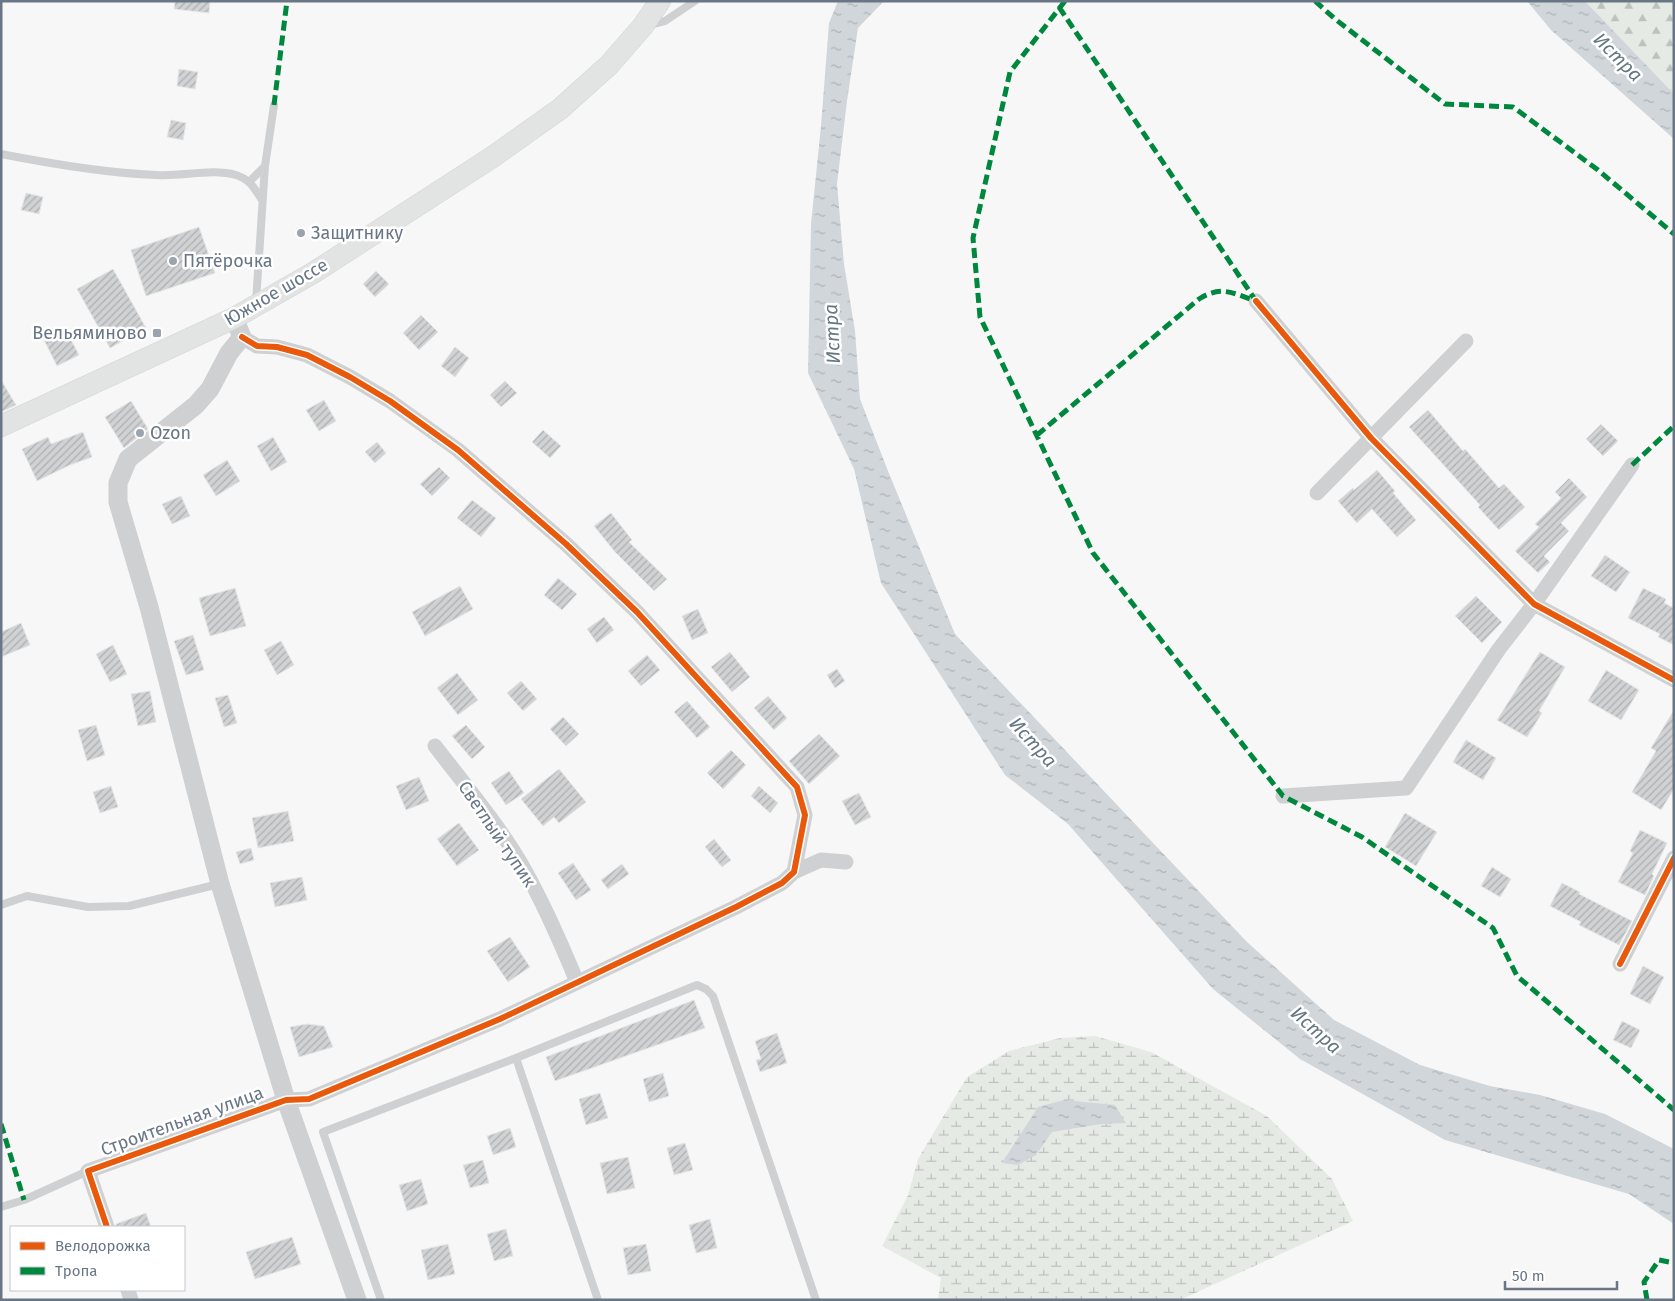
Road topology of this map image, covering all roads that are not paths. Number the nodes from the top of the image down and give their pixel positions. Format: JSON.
{"nodes":[{"id":1,"x":660,"y":1,"type":"edge"},
{"id":2,"x":695,"y":1,"type":"edge"},
{"id":3,"x":643,"y":26,"type":"junction"},
{"id":4,"x":274,"y":104,"type":"dead end"},
{"id":5,"x":1,"y":154,"type":"edge"},
{"id":6,"x":265,"y":166,"type":"junction"},
{"id":7,"x":250,"y":181,"type":"junction"},
{"id":8,"x":262,"y":200,"type":"junction"},
{"id":9,"x":1256,"y":301,"type":"dead end"},
{"id":10,"x":256,"y":306,"type":"junction"},
{"id":11,"x":238,"y":327,"type":"junction"},
{"id":12,"x":1466,"y":341,"type":"dead end"},
{"id":13,"x":1,"y":426,"type":"edge"},
{"id":14,"x":1371,"y":438,"type":"junction"},
{"id":15,"x":1632,"y":465,"type":"dead end"},
{"id":16,"x":1317,"y":493,"type":"dead end"},
{"id":17,"x":1534,"y":604,"type":"junction"},
{"id":18,"x":1674,"y":680,"type":"edge"},
{"id":19,"x":435,"y":746,"type":"dead end"},
{"id":20,"x":1283,"y":796,"type":"dead end"},
{"id":21,"x":1674,"y":858,"type":"edge"},
{"id":22,"x":846,"y":862,"type":"dead end"},
{"id":23,"x":794,"y":872,"type":"junction"},
{"id":24,"x":220,"y":884,"type":"junction"},
{"id":25,"x":1,"y":905,"type":"edge"},
{"id":26,"x":1620,"y":964,"type":"dead end"},
{"id":27,"x":577,"y":982,"type":"junction"},
{"id":28,"x":516,"y":1058,"type":"junction"},
{"id":29,"x":286,"y":1100,"type":"junction"},
{"id":30,"x":88,"y":1171,"type":"junction"},
{"id":31,"x":1,"y":1208,"type":"edge"},
{"id":32,"x":107,"y":1226,"type":"edge"},
{"id":33,"x":357,"y":1300,"type":"edge"},
{"id":34,"x":381,"y":1300,"type":"edge"},
{"id":35,"x":598,"y":1300,"type":"edge"},
{"id":36,"x":816,"y":1300,"type":"edge"}],
"edges":[{"from":1,"to":3,"type":"main road","name":"Южное шоссе"},
{"from":2,"to":3,"type":"lane"},
{"from":3,"to":10,"type":"main road","name":"Южное шоссе"},
{"from":4,"to":6,"type":"lane"},
{"from":5,"to":7,"type":"lane"},
{"from":6,"to":7,"type":"lane"},
{"from":6,"to":8,"type":"lane"},
{"from":7,"to":8,"type":"lane"},
{"from":8,"to":10,"type":"lane"},
{"from":9,"to":14,"type":"street"},
{"from":10,"to":11,"type":"main road","name":"Южное шоссе"},
{"from":11,"to":13,"type":"main road","name":"Южное шоссе"},
{"from":11,"to":23,"type":"street"},
{"from":11,"to":24,"type":"street"},
{"from":12,"to":14,"type":"street"},
{"from":14,"to":16,"type":"street"},
{"from":14,"to":17,"type":"street"},
{"from":15,"to":17,"type":"street"},
{"from":17,"to":18,"type":"street"},
{"from":17,"to":20,"type":"street"},
{"from":19,"to":27,"type":"street","name":"Светлый тупик"},
{"from":21,"to":26,"type":"street"},
{"from":22,"to":23,"type":"street","name":"Строительная улица"},
{"from":23,"to":27,"type":"street","name":"Строительная улица"},
{"from":24,"to":25,"type":"lane"},
{"from":24,"to":29,"type":"street"},
{"from":27,"to":29,"type":"street","name":"Строительная улица"},
{"from":28,"to":34,"type":"lane"},
{"from":28,"to":35,"type":"lane"},
{"from":28,"to":36,"type":"lane"},
{"from":29,"to":30,"type":"street","name":"Строительная улица"},
{"from":29,"to":33,"type":"street"},
{"from":30,"to":31,"type":"lane"},
{"from":30,"to":32,"type":"street","name":"Строительная улица"}]}
